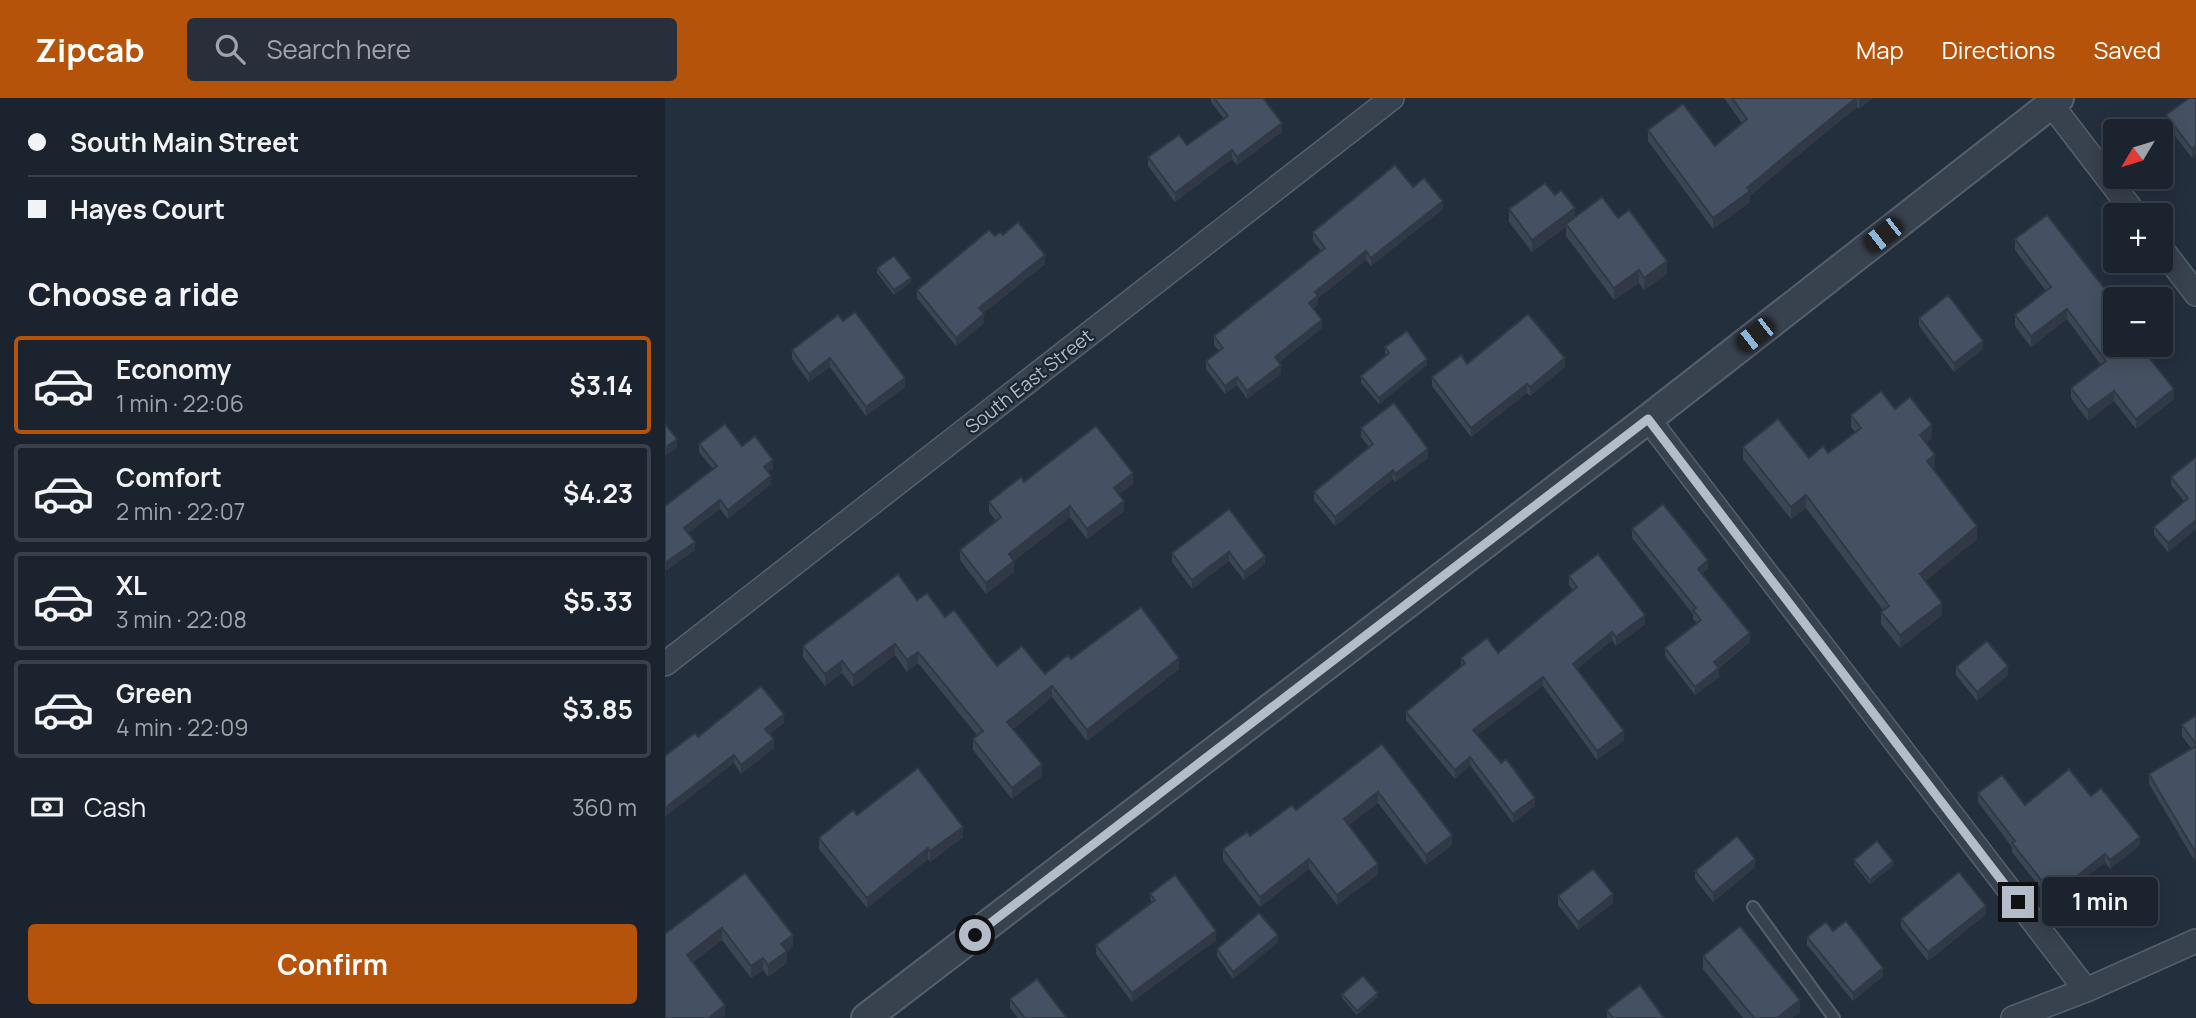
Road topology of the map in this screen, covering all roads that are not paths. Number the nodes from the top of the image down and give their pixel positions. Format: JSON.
{"nodes":[{"id":1,"x":1392,"y":98,"type":"edge"},
{"id":2,"x":2055,"y":101,"type":"edge"},
{"id":3,"x":1365,"y":106,"type":"edge"},
{"id":4,"x":2127,"y":203,"type":"edge"},
{"id":5,"x":2173,"y":264,"type":"edge"},
{"id":6,"x":2196,"y":294,"type":"edge"},
{"id":7,"x":1648,"y":419,"type":"junction"},
{"id":8,"x":665,"y":664,"type":"edge"},
{"id":9,"x":1753,"y":908,"type":"dead end"},
{"id":10,"x":2196,"y":941,"type":"edge"},
{"id":11,"x":2086,"y":990,"type":"junction"},
{"id":12,"x":866,"y":1018,"type":"edge"},
{"id":13,"x":1834,"y":1018,"type":"edge"},
{"id":14,"x":2013,"y":1018,"type":"edge"}],
"edges":[{"from":1,"to":3,"type":"street","name":"South East Street"},
{"from":2,"to":4,"type":"street"},
{"from":2,"to":7,"type":"street"},
{"from":3,"to":8,"type":"street","name":"South East Street"},
{"from":5,"to":6,"type":"street"},
{"from":7,"to":11,"type":"street"},
{"from":7,"to":12,"type":"street"},
{"from":9,"to":13,"type":"lane"},
{"from":10,"to":11,"type":"street"},
{"from":11,"to":14,"type":"street"}]}
